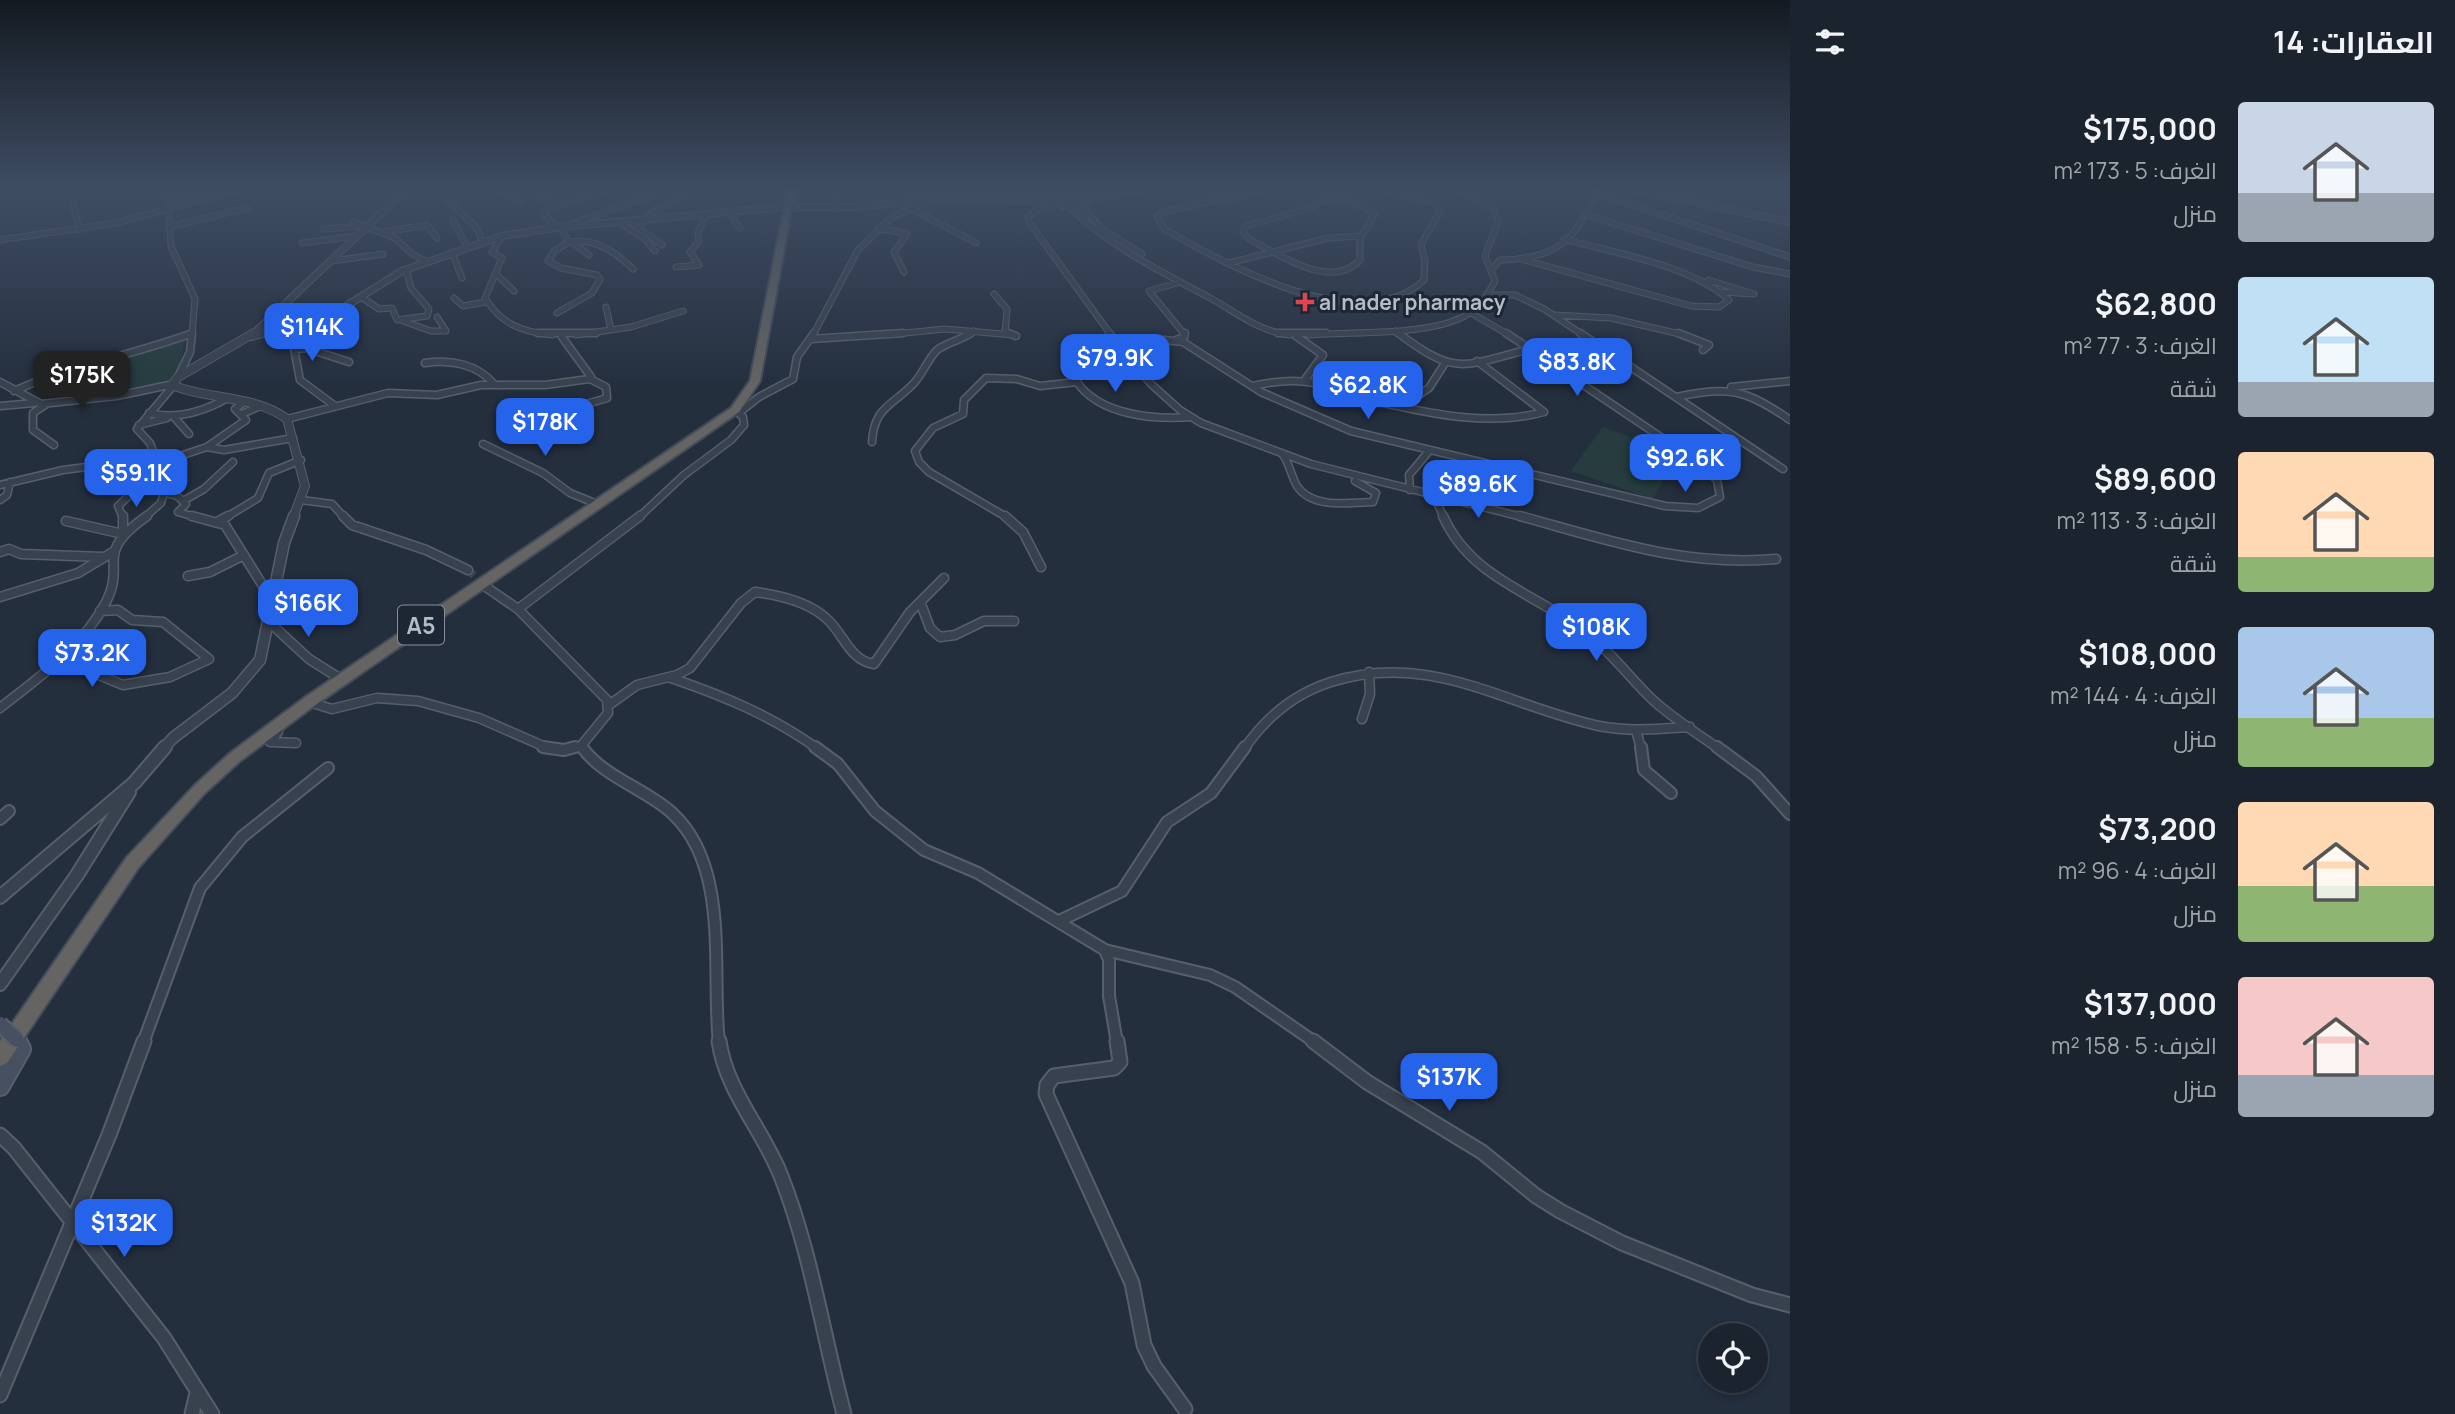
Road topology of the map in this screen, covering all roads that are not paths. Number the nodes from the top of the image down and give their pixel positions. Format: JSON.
{"nodes":[{"id":1,"x":176,"y":255,"type":"edge"},
{"id":2,"x":338,"y":255,"type":"edge"},
{"id":3,"x":376,"y":255,"type":"edge"},
{"id":4,"x":416,"y":255,"type":"edge"},
{"id":5,"x":444,"y":255,"type":"edge"},
{"id":6,"x":453,"y":255,"type":"edge"},
{"id":7,"x":498,"y":255,"type":"edge"},
{"id":8,"x":552,"y":255,"type":"edge"},
{"id":9,"x":618,"y":255,"type":"edge"},
{"id":10,"x":692,"y":255,"type":"edge"},
{"id":11,"x":776,"y":255,"type":"edge"},
{"id":12,"x":777,"y":255,"type":"edge"},
{"id":13,"x":855,"y":255,"type":"edge"},
{"id":14,"x":895,"y":255,"type":"edge"},
{"id":15,"x":1053,"y":255,"type":"edge"},
{"id":16,"x":1131,"y":255,"type":"edge"},
{"id":17,"x":1143,"y":255,"type":"edge"},
{"id":18,"x":1214,"y":255,"type":"edge"},
{"id":19,"x":1258,"y":255,"type":"edge"},
{"id":20,"x":1280,"y":255,"type":"edge"},
{"id":21,"x":1362,"y":255,"type":"edge"},
{"id":22,"x":1423,"y":255,"type":"edge"},
{"id":23,"x":1485,"y":255,"type":"edge"},
{"id":24,"x":1544,"y":255,"type":"edge"},
{"id":25,"x":1620,"y":255,"type":"edge"},
{"id":26,"x":1714,"y":255,"type":"edge"},
{"id":27,"x":1521,"y":259,"type":"junction"},
{"id":28,"x":332,"y":261,"type":"junction"},
{"id":29,"x":426,"y":262,"type":"junction"},
{"id":30,"x":1229,"y":263,"type":"junction"},
{"id":31,"x":676,"y":267,"type":"dead end"},
{"id":32,"x":406,"y":269,"type":"junction"},
{"id":33,"x":633,"y":269,"type":"dead end"},
{"id":34,"x":1492,"y":270,"type":"junction"},
{"id":35,"x":1672,"y":270,"type":"junction"},
{"id":36,"x":904,"y":272,"type":"dead end"},
{"id":37,"x":1790,"y":274,"type":"edge"},
{"id":38,"x":497,"y":275,"type":"junction"},
{"id":39,"x":462,"y":278,"type":"dead end"},
{"id":40,"x":1177,"y":283,"type":"dead end"},
{"id":41,"x":514,"y":291,"type":"dead end"},
{"id":42,"x":1721,"y":292,"type":"junction"},
{"id":43,"x":995,"y":294,"type":"dead end"},
{"id":44,"x":1487,"y":295,"type":"junction"},
{"id":45,"x":361,"y":297,"type":"junction"},
{"id":46,"x":454,"y":298,"type":"dead end"},
{"id":47,"x":486,"y":302,"type":"junction"},
{"id":48,"x":607,"y":307,"type":"dead end"},
{"id":49,"x":683,"y":311,"type":"dead end"},
{"id":50,"x":557,"y":313,"type":"dead end"},
{"id":51,"x":1471,"y":313,"type":"junction"},
{"id":52,"x":1555,"y":315,"type":"junction"},
{"id":53,"x":437,"y":317,"type":"dead end"},
{"id":54,"x":401,"y":320,"type":"junction"},
{"id":55,"x":286,"y":325,"type":"junction"},
{"id":56,"x":353,"y":328,"type":"dead end"},
{"id":57,"x":611,"y":330,"type":"junction"},
{"id":58,"x":974,"y":331,"type":"junction"},
{"id":59,"x":1395,"y":331,"type":"junction"},
{"id":60,"x":1004,"y":332,"type":"junction"},
{"id":61,"x":190,"y":334,"type":"junction"},
{"id":62,"x":1287,"y":334,"type":"junction"},
{"id":63,"x":1016,"y":336,"type":"dead end"},
{"id":64,"x":1296,"y":336,"type":"junction"},
{"id":65,"x":250,"y":337,"type":"junction"},
{"id":66,"x":562,"y":337,"type":"junction"},
{"id":67,"x":811,"y":339,"type":"junction"},
{"id":68,"x":1074,"y":340,"type":"dead end"},
{"id":69,"x":1175,"y":340,"type":"junction"},
{"id":70,"x":1119,"y":346,"type":"junction"},
{"id":71,"x":306,"y":348,"type":"junction"},
{"id":72,"x":295,"y":349,"type":"junction"},
{"id":73,"x":1530,"y":349,"type":"junction"},
{"id":74,"x":1703,"y":350,"type":"dead end"},
{"id":75,"x":1477,"y":361,"type":"junction"},
{"id":76,"x":349,"y":362,"type":"dead end"},
{"id":77,"x":425,"y":363,"type":"dead end"},
{"id":78,"x":1445,"y":363,"type":"junction"},
{"id":79,"x":1306,"y":378,"type":"junction"},
{"id":80,"x":590,"y":379,"type":"junction"},
{"id":81,"x":1790,"y":381,"type":"edge"},
{"id":82,"x":0,"y":382,"type":"edge"},
{"id":83,"x":175,"y":382,"type":"junction"},
{"id":84,"x":1077,"y":382,"type":"junction"},
{"id":85,"x":494,"y":384,"type":"junction"},
{"id":86,"x":1252,"y":386,"type":"junction"},
{"id":87,"x":1730,"y":388,"type":"junction"},
{"id":88,"x":14,"y":391,"type":"junction"},
{"id":89,"x":1677,"y":397,"type":"junction"},
{"id":90,"x":226,"y":399,"type":"junction"},
{"id":91,"x":50,"y":402,"type":"junction"},
{"id":92,"x":244,"y":402,"type":"junction"},
{"id":93,"x":36,"y":403,"type":"junction"},
{"id":94,"x":1402,"y":405,"type":"junction"},
{"id":95,"x":0,"y":406,"type":"edge"},
{"id":96,"x":258,"y":407,"type":"junction"},
{"id":97,"x":335,"y":407,"type":"junction"},
{"id":98,"x":738,"y":411,"type":"junction"},
{"id":99,"x":149,"y":413,"type":"junction"},
{"id":100,"x":242,"y":414,"type":"junction"},
{"id":101,"x":549,"y":415,"type":"dead end"},
{"id":102,"x":1191,"y":417,"type":"junction"},
{"id":103,"x":171,"y":418,"type":"junction"},
{"id":104,"x":287,"y":419,"type":"junction"},
{"id":105,"x":1790,"y":419,"type":"edge"},
{"id":106,"x":139,"y":425,"type":"junction"},
{"id":107,"x":189,"y":434,"type":"dead end"},
{"id":108,"x":293,"y":438,"type":"junction"},
{"id":109,"x":872,"y":442,"type":"dead end"},
{"id":110,"x":483,"y":444,"type":"dead end"},
{"id":111,"x":54,"y":445,"type":"dead end"},
{"id":112,"x":207,"y":447,"type":"junction"},
{"id":113,"x":1429,"y":451,"type":"junction"},
{"id":114,"x":1282,"y":453,"type":"junction"},
{"id":115,"x":152,"y":458,"type":"junction"},
{"id":116,"x":301,"y":460,"type":"junction"},
{"id":117,"x":233,"y":462,"type":"dead end"},
{"id":118,"x":1783,"y":469,"type":"dead end"},
{"id":119,"x":1335,"y":470,"type":"junction"},
{"id":120,"x":146,"y":480,"type":"junction"},
{"id":121,"x":10,"y":482,"type":"junction"},
{"id":122,"x":0,"y":485,"type":"edge"},
{"id":123,"x":1410,"y":490,"type":"junction"},
{"id":124,"x":166,"y":493,"type":"junction"},
{"id":125,"x":1434,"y":496,"type":"junction"},
{"id":126,"x":0,"y":500,"type":"edge"},
{"id":127,"x":301,"y":500,"type":"junction"},
{"id":128,"x":183,"y":501,"type":"junction"},
{"id":129,"x":592,"y":502,"type":"junction"},
{"id":130,"x":65,"y":521,"type":"dead end"},
{"id":131,"x":217,"y":522,"type":"junction"},
{"id":132,"x":557,"y":529,"type":"junction"},
{"id":133,"x":123,"y":534,"type":"junction"},
{"id":134,"x":0,"y":552,"type":"edge"},
{"id":135,"x":113,"y":552,"type":"junction"},
{"id":136,"x":244,"y":555,"type":"junction"},
{"id":137,"x":105,"y":557,"type":"junction"},
{"id":138,"x":1776,"y":559,"type":"dead end"},
{"id":139,"x":1041,"y":567,"type":"dead end"},
{"id":140,"x":468,"y":570,"type":"tunnel mouth"},
{"id":141,"x":188,"y":576,"type":"dead end"},
{"id":142,"x":944,"y":578,"type":"dead end"},
{"id":143,"x":486,"y":587,"type":"tunnel mouth"},
{"id":144,"x":0,"y":597,"type":"edge"},
{"id":145,"x":273,"y":602,"type":"junction"},
{"id":146,"x":921,"y":604,"type":"junction"},
{"id":147,"x":518,"y":609,"type":"junction"},
{"id":148,"x":100,"y":611,"type":"junction"},
{"id":149,"x":268,"y":621,"type":"junction"},
{"id":150,"x":1014,"y":621,"type":"dead end"},
{"id":151,"x":60,"y":659,"type":"junction"},
{"id":152,"x":1369,"y":672,"type":"junction"},
{"id":153,"x":336,"y":676,"type":"junction"},
{"id":154,"x":671,"y":678,"type":"junction"},
{"id":155,"x":313,"y":703,"type":"junction"},
{"id":156,"x":609,"y":705,"type":"junction"},
{"id":157,"x":0,"y":708,"type":"edge"},
{"id":158,"x":1362,"y":719,"type":"dead end"},
{"id":159,"x":1690,"y":727,"type":"junction"},
{"id":160,"x":1636,"y":730,"type":"junction"},
{"id":161,"x":296,"y":743,"type":"dead end"},
{"id":162,"x":581,"y":746,"type":"junction"},
{"id":163,"x":328,"y":768,"type":"dead end"},
{"id":164,"x":134,"y":783,"type":"junction"},
{"id":165,"x":1671,"y":793,"type":"dead end"},
{"id":166,"x":9,"y":811,"type":"dead end"},
{"id":167,"x":1790,"y":814,"type":"edge"},
{"id":168,"x":0,"y":819,"type":"edge"},
{"id":169,"x":0,"y":897,"type":"edge"},
{"id":170,"x":1059,"y":921,"type":"junction"},
{"id":171,"x":1105,"y":950,"type":"junction"},
{"id":172,"x":0,"y":984,"type":"edge"},
{"id":173,"x":0,"y":1024,"type":"edge"},
{"id":174,"x":9,"y":1040,"type":"edge"},
{"id":175,"x":0,"y":1056,"type":"edge"},
{"id":176,"x":0,"y":1086,"type":"edge"},
{"id":177,"x":0,"y":1135,"type":"edge"},
{"id":178,"x":72,"y":1220,"type":"junction"},
{"id":179,"x":1790,"y":1305,"type":"edge"},
{"id":180,"x":197,"y":1393,"type":"junction"},
{"id":181,"x":0,"y":1395,"type":"edge"},
{"id":182,"x":1185,"y":1409,"type":"dead end"},
{"id":183,"x":192,"y":1414,"type":"edge"},
{"id":184,"x":212,"y":1414,"type":"edge"},
{"id":185,"x":844,"y":1414,"type":"edge"}],
"edges":[{"from":1,"to":61,"type":"street"},
{"from":2,"to":28,"type":"street"},
{"from":3,"to":28,"type":"street"},
{"from":4,"to":29,"type":"street"},
{"from":5,"to":29,"type":"street"},
{"from":6,"to":39,"type":"street"},
{"from":7,"to":38,"type":"street"},
{"from":8,"to":50,"type":"street"},
{"from":9,"to":33,"type":"street"},
{"from":10,"to":31,"type":"street"},
{"from":11,"to":129,"type":"highway","number":"A5"},
{"from":12,"to":98,"type":"highway","number":"A5"},
{"from":13,"to":67,"type":"street"},
{"from":14,"to":36,"type":"street"},
{"from":15,"to":70,"type":"street"},
{"from":16,"to":62,"type":"street"},
{"from":17,"to":62,"type":"street"},
{"from":18,"to":30,"type":"street"},
{"from":19,"to":30,"type":"street"},
{"from":20,"to":21,"type":"street"},
{"from":22,"to":30,"type":"street"},
{"from":23,"to":34,"type":"street"},
{"from":24,"to":27,"type":"street"},
{"from":25,"to":35,"type":"street"},
{"from":26,"to":37,"type":"street"},
{"from":27,"to":34,"type":"street"},
{"from":27,"to":42,"type":"street"},
{"from":28,"to":65,"type":"street"},
{"from":29,"to":32,"type":"street"},
{"from":32,"to":45,"type":"street"},
{"from":32,"to":54,"type":"street"},
{"from":34,"to":44,"type":"street"},
{"from":35,"to":42,"type":"street"},
{"from":35,"to":42,"type":"street"},
{"from":38,"to":41,"type":"street"},
{"from":38,"to":47,"type":"street"},
{"from":40,"to":69,"type":"street"},
{"from":43,"to":60,"type":"street"},
{"from":44,"to":51,"type":"street"},
{"from":44,"to":52,"type":"street"},
{"from":45,"to":54,"type":"street"},
{"from":45,"to":55,"type":"street"},
{"from":46,"to":47,"type":"street"},
{"from":47,"to":66,"type":"street"},
{"from":48,"to":57,"type":"street"},
{"from":49,"to":57,"type":"street"},
{"from":51,"to":59,"type":"street"},
{"from":51,"to":73,"type":"street"},
{"from":52,"to":74,"type":"street"},
{"from":52,"to":89,"type":"street"},
{"from":53,"to":54,"type":"street"},
{"from":55,"to":65,"type":"street"},
{"from":55,"to":72,"type":"street"},
{"from":56,"to":71,"type":"street"},
{"from":57,"to":66,"type":"street"},
{"from":58,"to":60,"type":"street"},
{"from":58,"to":67,"type":"street"},
{"from":58,"to":109,"type":"street"},
{"from":59,"to":64,"type":"street"},
{"from":59,"to":78,"type":"street"},
{"from":60,"to":63,"type":"street"},
{"from":61,"to":83,"type":"street"},
{"from":61,"to":88,"type":"street"},
{"from":62,"to":64,"type":"street"},
{"from":64,"to":79,"type":"street"},
{"from":65,"to":83,"type":"street"},
{"from":66,"to":80,"type":"street"},
{"from":67,"to":98,"type":"street"},
{"from":68,"to":84,"type":"street"},
{"from":69,"to":70,"type":"street"},
{"from":69,"to":86,"type":"street"},
{"from":70,"to":102,"type":"street"},
{"from":71,"to":72,"type":"street"},
{"from":71,"to":76,"type":"street"},
{"from":72,"to":97,"type":"street"},
{"from":73,"to":75,"type":"street"},
{"from":73,"to":113,"type":"street"},
{"from":75,"to":78,"type":"street"},
{"from":75,"to":94,"type":"street"},
{"from":77,"to":85,"type":"street"},
{"from":78,"to":94,"type":"street"},
{"from":79,"to":86,"type":"street"},
{"from":79,"to":94,"type":"street"},
{"from":80,"to":85,"type":"street"},
{"from":80,"to":101,"type":"street"},
{"from":81,"to":87,"type":"street"},
{"from":82,"to":88,"type":"street"},
{"from":83,"to":90,"type":"street"},
{"from":83,"to":91,"type":"street"},
{"from":83,"to":99,"type":"street"},
{"from":84,"to":102,"type":"street"},
{"from":84,"to":139,"type":"street"},
{"from":85,"to":97,"type":"street"},
{"from":86,"to":113,"type":"street"},
{"from":87,"to":89,"type":"street"},
{"from":87,"to":105,"type":"street"},
{"from":88,"to":93,"type":"street"},
{"from":89,"to":118,"type":"street"},
{"from":90,"to":92,"type":"street"},
{"from":90,"to":103,"type":"street"},
{"from":91,"to":93,"type":"street"},
{"from":91,"to":111,"type":"street"},
{"from":92,"to":96,"type":"street"},
{"from":92,"to":100,"type":"street"},
{"from":93,"to":95,"type":"street"},
{"from":96,"to":100,"type":"street"},
{"from":96,"to":104,"type":"street"},
{"from":97,"to":104,"type":"street"},
{"from":98,"to":132,"type":"highway","number":"A5"},
{"from":98,"to":147,"type":"street"},
{"from":99,"to":103,"type":"street"},
{"from":99,"to":106,"type":"street"},
{"from":100,"to":112,"type":"street"},
{"from":102,"to":114,"type":"street"},
{"from":103,"to":106,"type":"street"},
{"from":103,"to":107,"type":"street"},
{"from":104,"to":108,"type":"street"},
{"from":106,"to":115,"type":"street"},
{"from":108,"to":112,"type":"street"},
{"from":108,"to":116,"type":"street"},
{"from":110,"to":129,"type":"street"},
{"from":112,"to":115,"type":"street"},
{"from":113,"to":123,"type":"street"},
{"from":114,"to":119,"type":"street"},
{"from":114,"to":119,"type":"street"},
{"from":115,"to":120,"type":"street"},
{"from":115,"to":121,"type":"street"},
{"from":116,"to":127,"type":"street"},
{"from":116,"to":131,"type":"street"},
{"from":117,"to":128,"type":"street"},
{"from":119,"to":123,"type":"street"},
{"from":120,"to":124,"type":"street"},
{"from":120,"to":133,"type":"street"},
{"from":121,"to":122,"type":"street"},
{"from":121,"to":126,"type":"street"},
{"from":123,"to":125,"type":"street"},
{"from":124,"to":128,"type":"street"},
{"from":124,"to":133,"type":"street"},
{"from":125,"to":138,"type":"street"},
{"from":125,"to":159,"type":"street"},
{"from":127,"to":140,"type":"street"},
{"from":127,"to":145,"type":"street"},
{"from":128,"to":131,"type":"street"},
{"from":129,"to":132,"type":"highway","number":"A5"},
{"from":130,"to":133,"type":"street"},
{"from":131,"to":136,"type":"street"},
{"from":132,"to":153,"type":"highway","number":"A5"},
{"from":132,"to":155,"type":"highway","number":"A5"},
{"from":133,"to":135,"type":"street"},
{"from":134,"to":137,"type":"street"},
{"from":135,"to":137,"type":"street"},
{"from":135,"to":148,"type":"street"},
{"from":136,"to":141,"type":"street"},
{"from":136,"to":145,"type":"street"},
{"from":137,"to":144,"type":"street"},
{"from":142,"to":146,"type":"street"},
{"from":143,"to":147,"type":"street"},
{"from":145,"to":149,"type":"street"},
{"from":146,"to":150,"type":"street"},
{"from":146,"to":154,"type":"street"},
{"from":147,"to":156,"type":"street"},
{"from":148,"to":151,"type":"street"},
{"from":148,"to":151,"type":"street"},
{"from":149,"to":153,"type":"street"},
{"from":149,"to":164,"type":"street"},
{"from":151,"to":157,"type":"street"},
{"from":152,"to":158,"type":"street"},
{"from":152,"to":160,"type":"street"},
{"from":152,"to":170,"type":"street"},
{"from":153,"to":174,"type":"highway","number":"A5"},
{"from":154,"to":156,"type":"street"},
{"from":154,"to":170,"type":"street"},
{"from":155,"to":161,"type":"street"},
{"from":155,"to":162,"type":"street"},
{"from":155,"to":175,"type":"highway","number":"A5"},
{"from":156,"to":162,"type":"street"},
{"from":159,"to":160,"type":"street"},
{"from":159,"to":167,"type":"street"},
{"from":160,"to":165,"type":"street"},
{"from":162,"to":185,"type":"street"},
{"from":163,"to":178,"type":"street"},
{"from":164,"to":169,"type":"street"},
{"from":164,"to":172,"type":"street"},
{"from":166,"to":168,"type":"street"},
{"from":170,"to":171,"type":"street"},
{"from":171,"to":179,"type":"street"},
{"from":171,"to":182,"type":"street"},
{"from":173,"to":174,"type":"main road","bridge":true},
{"from":174,"to":176,"type":"main road"},
{"from":177,"to":178,"type":"street"},
{"from":178,"to":180,"type":"street"},
{"from":178,"to":181,"type":"street"},
{"from":180,"to":183,"type":"street"},
{"from":180,"to":184,"type":"street"}]}
